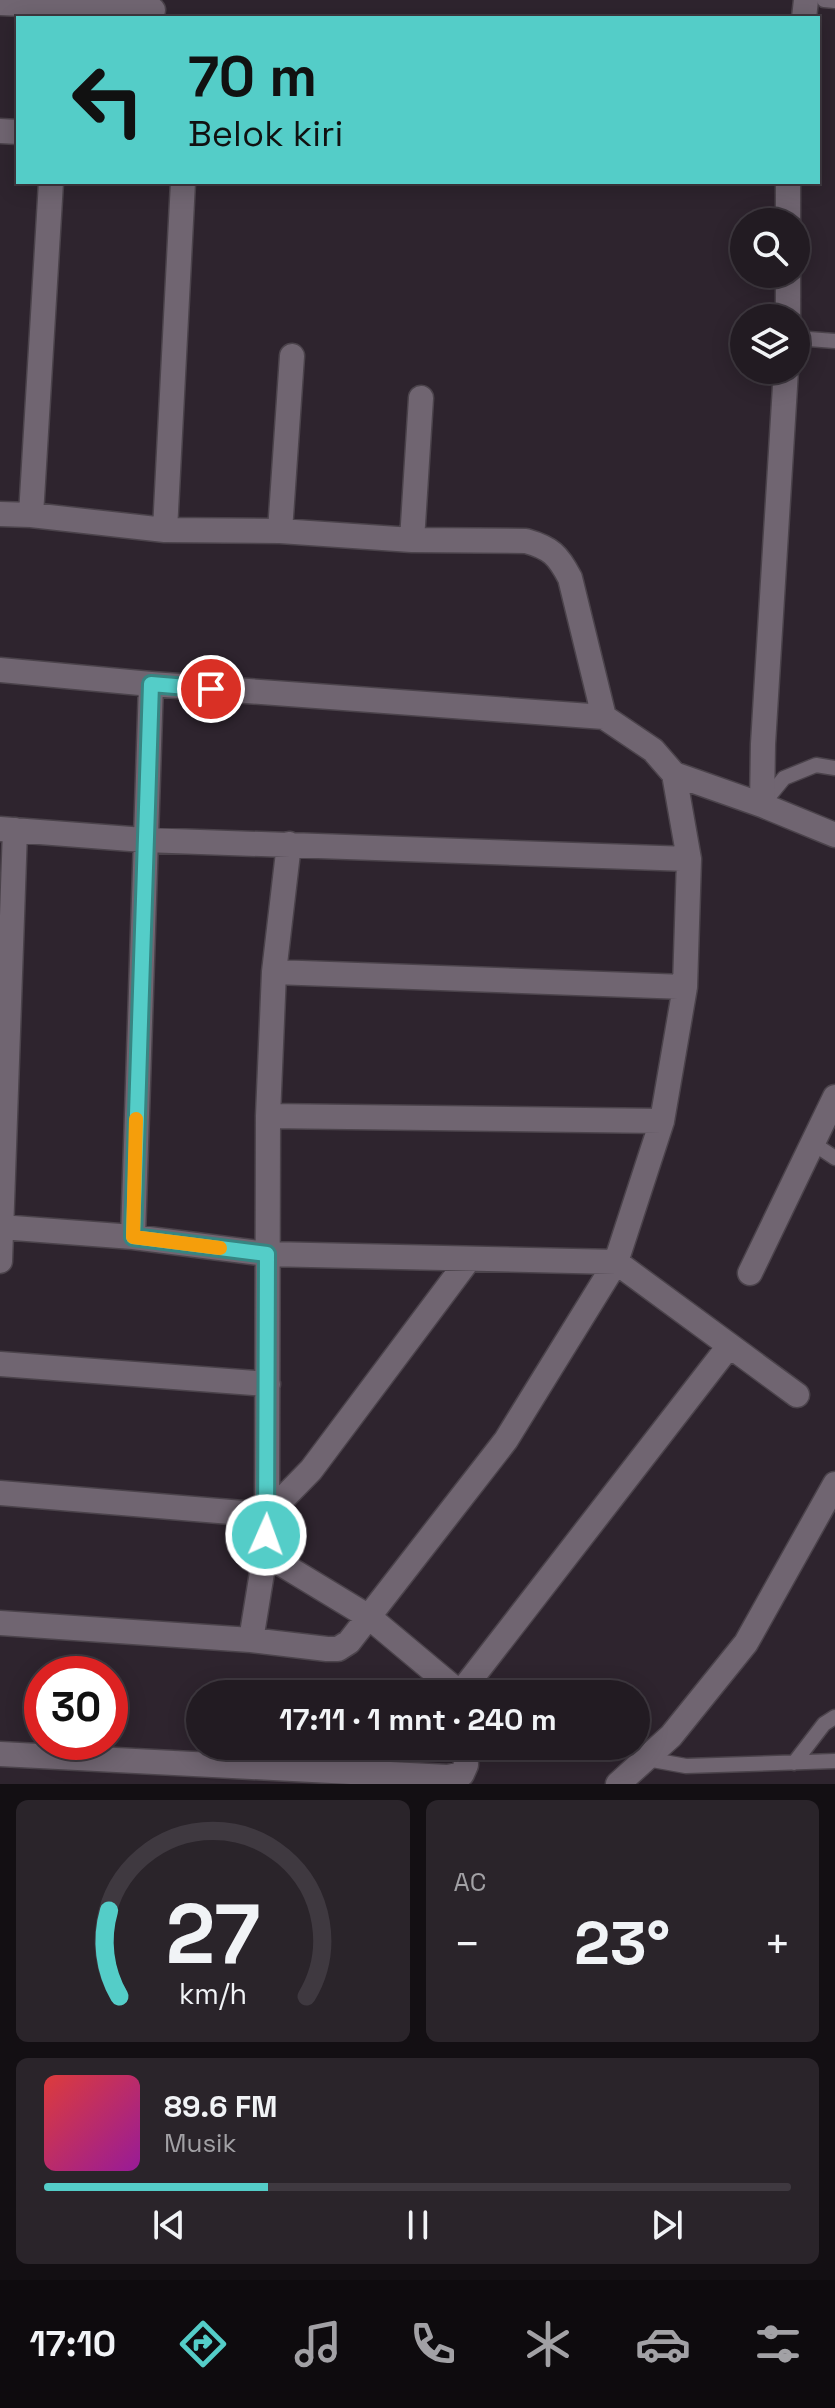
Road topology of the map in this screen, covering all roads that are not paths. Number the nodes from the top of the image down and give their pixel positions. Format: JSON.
{"nodes":[{"id":1,"x":824,"y":0,"type":"edge"},
{"id":2,"x":835,"y":1,"type":"edge"},
{"id":3,"x":0,"y":3,"type":"edge"},
{"id":4,"x":153,"y":10,"type":"dead end"},
{"id":5,"x":51,"y":184,"type":"edge"},
{"id":6,"x":183,"y":184,"type":"edge"},
{"id":7,"x":788,"y":184,"type":"edge"},
{"id":8,"x":788,"y":208,"type":"edge"},
{"id":9,"x":810,"y":339,"type":"edge"},
{"id":10,"x":835,"y":341,"type":"edge"},
{"id":11,"x":292,"y":356,"type":"dead end"},
{"id":12,"x":785,"y":384,"type":"edge"},
{"id":13,"x":421,"y":398,"type":"dead end"},
{"id":14,"x":0,"y":514,"type":"edge"},
{"id":15,"x":31,"y":515,"type":"junction"},
{"id":16,"x":165,"y":530,"type":"junction"},
{"id":17,"x":280,"y":531,"type":"junction"},
{"id":18,"x":412,"y":540,"type":"junction"},
{"id":19,"x":0,"y":670,"type":"edge"},
{"id":20,"x":151,"y":684,"type":"junction"},
{"id":21,"x":604,"y":717,"type":"junction"},
{"id":22,"x":835,"y":768,"type":"edge"},
{"id":23,"x":674,"y":774,"type":"junction"},
{"id":24,"x":762,"y":805,"type":"junction"},
{"id":25,"x":8,"y":830,"type":"edge"},
{"id":26,"x":835,"y":835,"type":"edge"},
{"id":27,"x":144,"y":840,"type":"junction"},
{"id":28,"x":289,"y":844,"type":"junction"},
{"id":29,"x":689,"y":859,"type":"junction"},
{"id":30,"x":274,"y":972,"type":"junction"},
{"id":31,"x":685,"y":987,"type":"junction"},
{"id":32,"x":835,"y":1097,"type":"edge"},
{"id":33,"x":268,"y":1116,"type":"junction"},
{"id":34,"x":662,"y":1121,"type":"junction"},
{"id":35,"x":814,"y":1144,"type":"junction"},
{"id":36,"x":835,"y":1158,"type":"edge"},
{"id":37,"x":1,"y":1227,"type":"edge"},
{"id":38,"x":133,"y":1237,"type":"junction"},
{"id":39,"x":267,"y":1254,"type":"junction"},
{"id":40,"x":469,"y":1259,"type":"junction"},
{"id":41,"x":0,"y":1261,"type":"edge"},
{"id":42,"x":616,"y":1262,"type":"junction"},
{"id":43,"x":750,"y":1273,"type":"dead end"},
{"id":44,"x":729,"y":1346,"type":"junction"},
{"id":45,"x":0,"y":1364,"type":"edge"},
{"id":46,"x":268,"y":1384,"type":"junction"},
{"id":47,"x":797,"y":1395,"type":"dead end"},
{"id":48,"x":835,"y":1484,"type":"edge"},
{"id":49,"x":0,"y":1493,"type":"edge"},
{"id":50,"x":267,"y":1515,"type":"junction"},
{"id":51,"x":265,"y":1554,"type":"junction"},
{"id":52,"x":369,"y":1617,"type":"junction"},
{"id":53,"x":0,"y":1623,"type":"edge"},
{"id":54,"x":251,"y":1640,"type":"junction"},
{"id":55,"x":445,"y":1680,"type":"edge"},
{"id":56,"x":471,"y":1680,"type":"edge"},
{"id":57,"x":835,"y":1717,"type":"edge"},
{"id":58,"x":0,"y":1754,"type":"edge"},
{"id":59,"x":650,"y":1756,"type":"edge"},
{"id":60,"x":466,"y":1760,"type":"edge"},
{"id":61,"x":646,"y":1760,"type":"edge"},
{"id":62,"x":650,"y":1760,"type":"edge"},
{"id":63,"x":835,"y":1761,"type":"edge"},
{"id":64,"x":794,"y":1763,"type":"junction"},
{"id":65,"x":618,"y":1784,"type":"edge"}],
"edges":[{"from":1,"to":2,"type":"lane"},
{"from":3,"to":4,"type":"street"},
{"from":5,"to":15,"type":"street"},
{"from":6,"to":16,"type":"street"},
{"from":7,"to":8,"type":"street"},
{"from":9,"to":10,"type":"lane"},
{"from":11,"to":17,"type":"street"},
{"from":12,"to":24,"type":"street"},
{"from":13,"to":18,"type":"street"},
{"from":14,"to":15,"type":"street"},
{"from":15,"to":16,"type":"street"},
{"from":16,"to":17,"type":"street"},
{"from":17,"to":18,"type":"street"},
{"from":18,"to":21,"type":"street"},
{"from":19,"to":20,"type":"street"},
{"from":20,"to":21,"type":"street"},
{"from":20,"to":27,"type":"street"},
{"from":21,"to":23,"type":"street"},
{"from":22,"to":24,"type":"lane"},
{"from":23,"to":24,"type":"street"},
{"from":23,"to":29,"type":"street"},
{"from":24,"to":26,"type":"street"},
{"from":25,"to":27,"type":"street"},
{"from":25,"to":37,"type":"street"},
{"from":27,"to":28,"type":"street"},
{"from":27,"to":38,"type":"street"},
{"from":28,"to":29,"type":"street"},
{"from":28,"to":30,"type":"street"},
{"from":29,"to":31,"type":"street"},
{"from":30,"to":31,"type":"street"},
{"from":30,"to":33,"type":"street"},
{"from":31,"to":34,"type":"street"},
{"from":32,"to":35,"type":"street"},
{"from":33,"to":34,"type":"street"},
{"from":33,"to":39,"type":"street"},
{"from":34,"to":42,"type":"street"},
{"from":35,"to":36,"type":"lane"},
{"from":35,"to":43,"type":"street"},
{"from":37,"to":38,"type":"street"},
{"from":37,"to":41,"type":"street"},
{"from":38,"to":39,"type":"street"},
{"from":39,"to":40,"type":"street"},
{"from":39,"to":46,"type":"street"},
{"from":40,"to":42,"type":"street"},
{"from":40,"to":50,"type":"street"},
{"from":42,"to":44,"type":"street"},
{"from":42,"to":52,"type":"street"},
{"from":44,"to":47,"type":"street"},
{"from":44,"to":56,"type":"street"},
{"from":45,"to":46,"type":"street"},
{"from":46,"to":50,"type":"street"},
{"from":48,"to":59,"type":"street"},
{"from":49,"to":50,"type":"street"},
{"from":50,"to":51,"type":"street"},
{"from":51,"to":52,"type":"street"},
{"from":51,"to":54,"type":"street"},
{"from":52,"to":54,"type":"street"},
{"from":52,"to":55,"type":"street"},
{"from":53,"to":54,"type":"street"},
{"from":57,"to":64,"type":"lane"},
{"from":58,"to":60,"type":"street"},
{"from":61,"to":65,"type":"street"},
{"from":62,"to":64,"type":"lane"},
{"from":63,"to":64,"type":"lane"}]}
